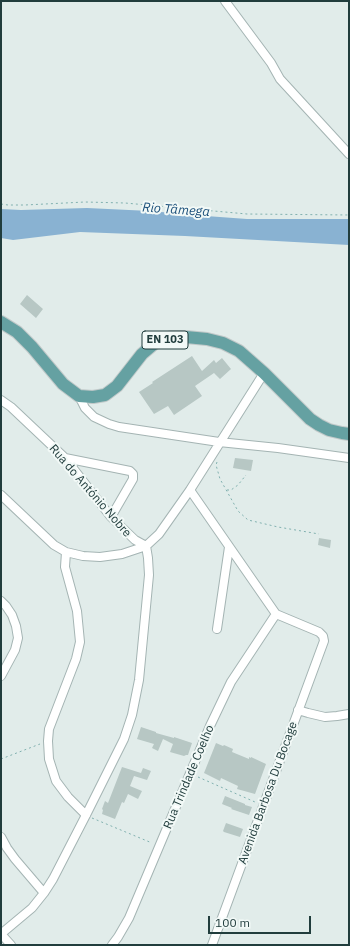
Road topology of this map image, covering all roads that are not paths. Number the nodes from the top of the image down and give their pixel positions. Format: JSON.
{"nodes":[{"id":1,"x":225,"y":1,"type":"edge"},
{"id":2,"x":349,"y":154,"type":"edge"},
{"id":3,"x":1,"y":322,"type":"edge"},
{"id":4,"x":264,"y":373,"type":"junction"},
{"id":5,"x":79,"y":396,"type":"junction"},
{"id":6,"x":1,"y":400,"type":"edge"},
{"id":7,"x":349,"y":434,"type":"edge"},
{"id":8,"x":220,"y":442,"type":"junction"},
{"id":9,"x":65,"y":458,"type":"junction"},
{"id":10,"x":349,"y":458,"type":"edge"},
{"id":11,"x":190,"y":490,"type":"junction"},
{"id":12,"x":1,"y":495,"type":"edge"},
{"id":13,"x":111,"y":517,"type":"junction"},
{"id":14,"x":146,"y":546,"type":"junction"},
{"id":15,"x":229,"y":547,"type":"junction"},
{"id":16,"x":66,"y":552,"type":"junction"},
{"id":17,"x":1,"y":601,"type":"edge"},
{"id":18,"x":276,"y":614,"type":"junction"},
{"id":19,"x":218,"y":629,"type":"dead end"},
{"id":20,"x":1,"y":676,"type":"edge"},
{"id":21,"x":298,"y":710,"type":"junction"},
{"id":22,"x":349,"y":714,"type":"edge"},
{"id":23,"x":86,"y":815,"type":"junction"},
{"id":24,"x":1,"y":837,"type":"edge"},
{"id":25,"x":44,"y":893,"type":"junction"},
{"id":26,"x":1,"y":934,"type":"edge"},
{"id":27,"x":11,"y":945,"type":"edge"},
{"id":28,"x":112,"y":945,"type":"edge"},
{"id":29,"x":212,"y":945,"type":"edge"}],
"edges":[{"from":1,"to":2,"type":"street"},
{"from":3,"to":5,"type":"main road"},
{"from":4,"to":5,"type":"main road","number":"EN 103"},
{"from":4,"to":7,"type":"main road","number":"EN 103"},
{"from":4,"to":8,"type":"street"},
{"from":5,"to":8,"type":"street"},
{"from":6,"to":9,"type":"street","name":"Rua do António Nobre"},
{"from":8,"to":10,"type":"street"},
{"from":8,"to":11,"type":"street"},
{"from":9,"to":13,"type":"street","name":"Rua do António Nobre"},
{"from":9,"to":13,"type":"street"},
{"from":11,"to":14,"type":"street"},
{"from":11,"to":15,"type":"street"},
{"from":12,"to":16,"type":"street"},
{"from":13,"to":14,"type":"street","name":"Rua do António Nobre"},
{"from":14,"to":16,"type":"street"},
{"from":14,"to":23,"type":"street"},
{"from":15,"to":18,"type":"street"},
{"from":15,"to":19,"type":"street"},
{"from":16,"to":23,"type":"street"},
{"from":17,"to":20,"type":"street"},
{"from":18,"to":21,"type":"street","name":"Avenida Barbosa Du Bocage"},
{"from":18,"to":28,"type":"street","name":"Rua Trindade Coelho"},
{"from":21,"to":22,"type":"street"},
{"from":21,"to":29,"type":"street","name":"Avenida Barbosa Du Bocage"},
{"from":23,"to":25,"type":"street"},
{"from":24,"to":25,"type":"street"},
{"from":25,"to":26,"type":"street"},
{"from":26,"to":27,"type":"street"}]}
